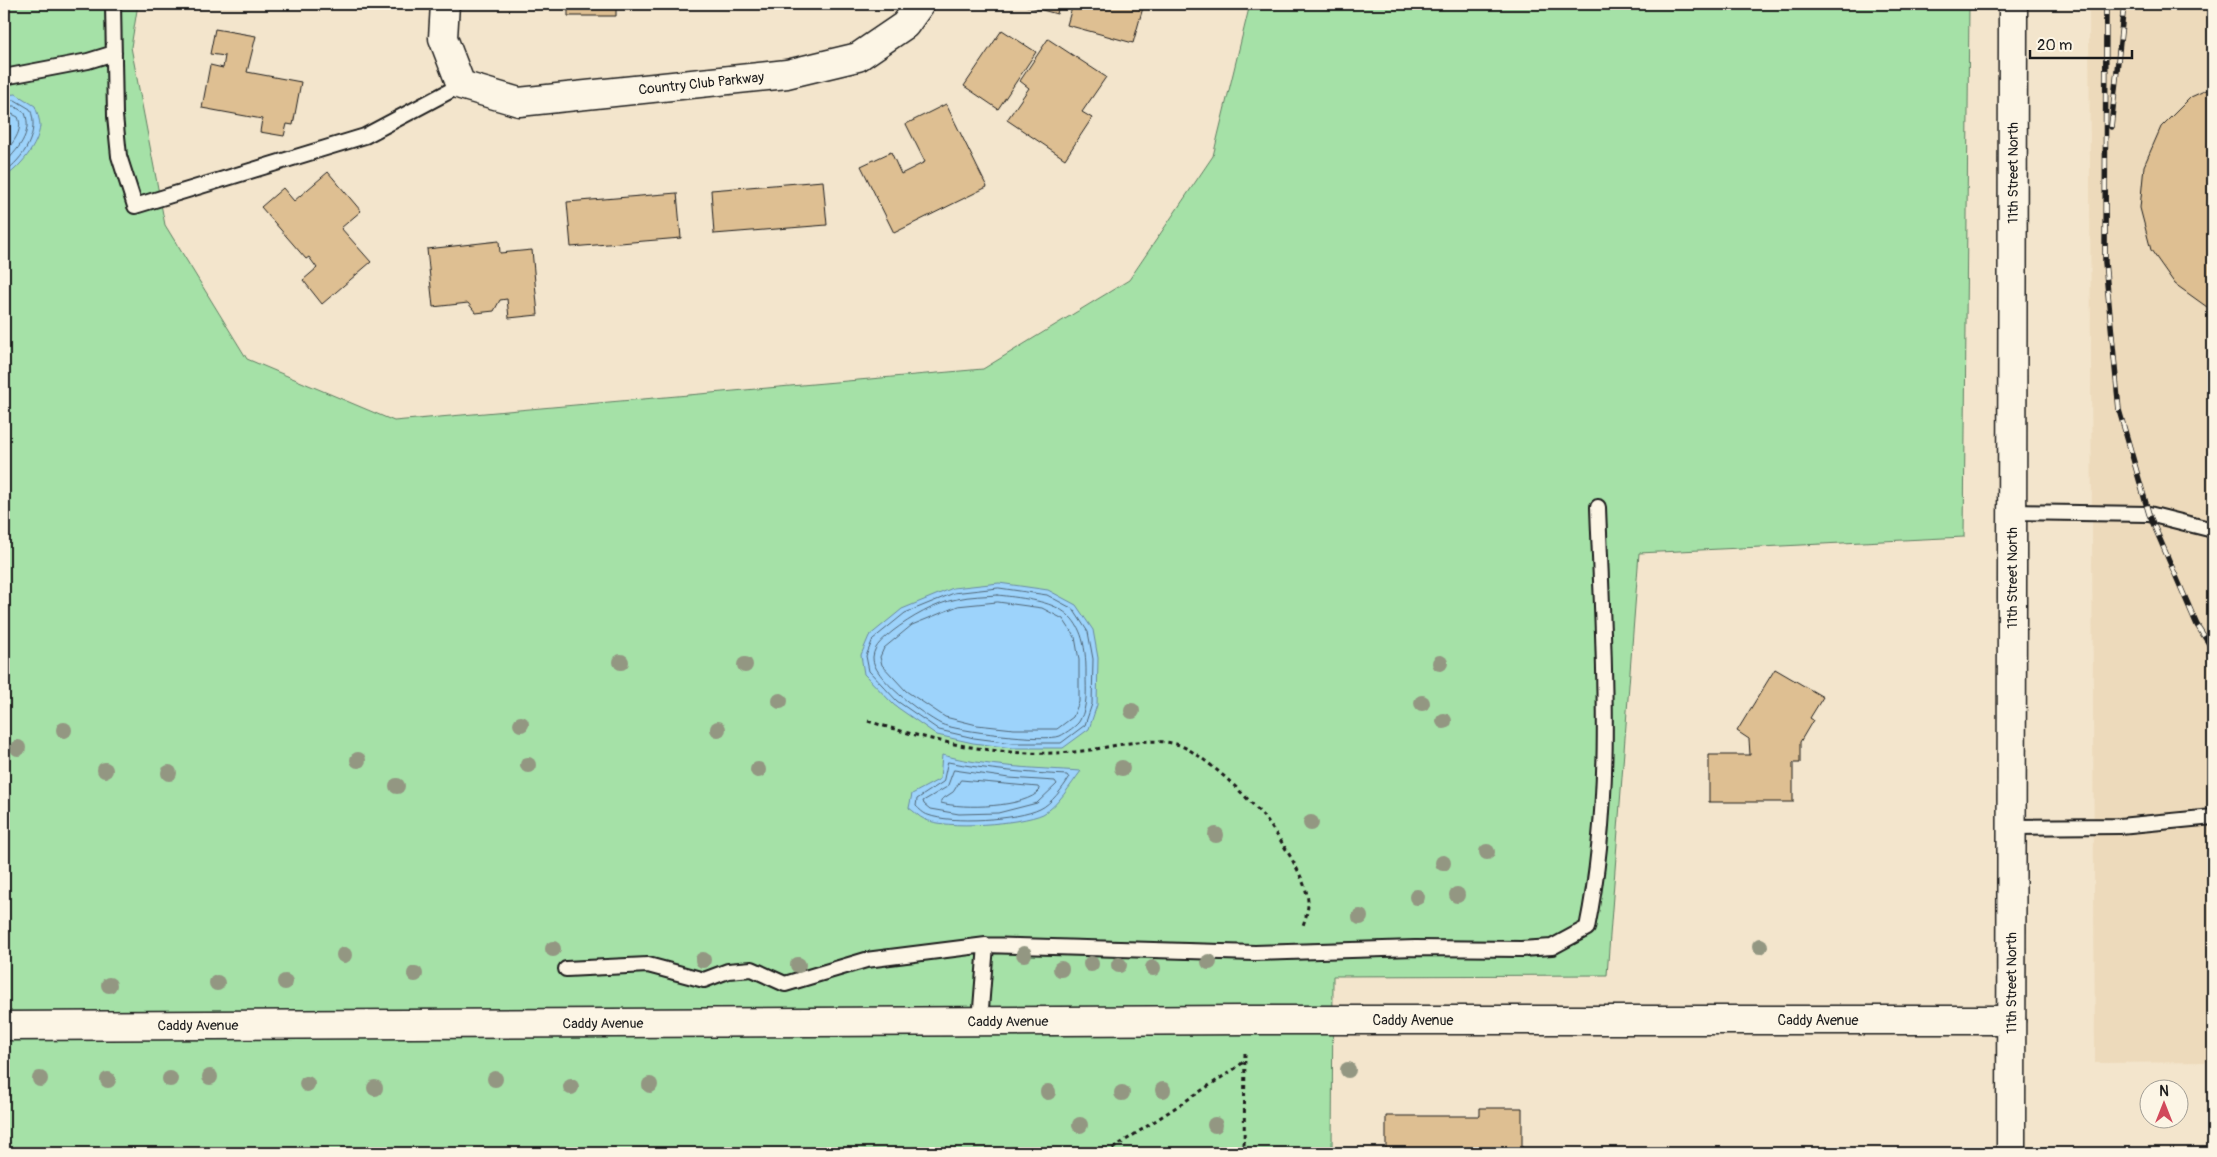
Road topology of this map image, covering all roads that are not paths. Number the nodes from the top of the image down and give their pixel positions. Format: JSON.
{"nodes":[{"id":1,"x":113,"y":4,"type":"edge"},
{"id":2,"x":445,"y":4,"type":"edge"},
{"id":3,"x":920,"y":4,"type":"edge"},
{"id":4,"x":2013,"y":4,"type":"edge"},
{"id":5,"x":114,"y":53,"type":"junction"},
{"id":6,"x":4,"y":77,"type":"edge"},
{"id":7,"x":461,"y":85,"type":"junction"},
{"id":8,"x":1598,"y":507,"type":"dead end"},
{"id":9,"x":2012,"y":512,"type":"junction"},
{"id":10,"x":2213,"y":530,"type":"edge"},
{"id":11,"x":2213,"y":816,"type":"edge"},
{"id":12,"x":2012,"y":827,"type":"junction"},
{"id":13,"x":986,"y":945,"type":"junction"},
{"id":14,"x":566,"y":969,"type":"dead end"},
{"id":15,"x":2011,"y":1020,"type":"junction"},
{"id":16,"x":980,"y":1021,"type":"junction"},
{"id":17,"x":4,"y":1026,"type":"edge"},
{"id":18,"x":2011,"y":1153,"type":"edge"}],
"edges":[{"from":1,"to":5,"type":"lane"},
{"from":2,"to":7,"type":"street"},
{"from":3,"to":7,"type":"street","name":"Country Club Parkway"},
{"from":4,"to":9,"type":"street","name":"11th Street North"},
{"from":5,"to":6,"type":"lane"},
{"from":5,"to":7,"type":"lane"},
{"from":8,"to":13,"type":"lane"},
{"from":9,"to":10,"type":"lane"},
{"from":9,"to":12,"type":"street","name":"11th Street North"},
{"from":11,"to":12,"type":"lane"},
{"from":12,"to":15,"type":"street","name":"11th Street North"},
{"from":13,"to":14,"type":"lane"},
{"from":13,"to":16,"type":"lane"},
{"from":15,"to":16,"type":"street","name":"Caddy Avenue"},
{"from":15,"to":18,"type":"street","name":"11th Street North"},
{"from":16,"to":17,"type":"street","name":"Caddy Avenue"}]}
